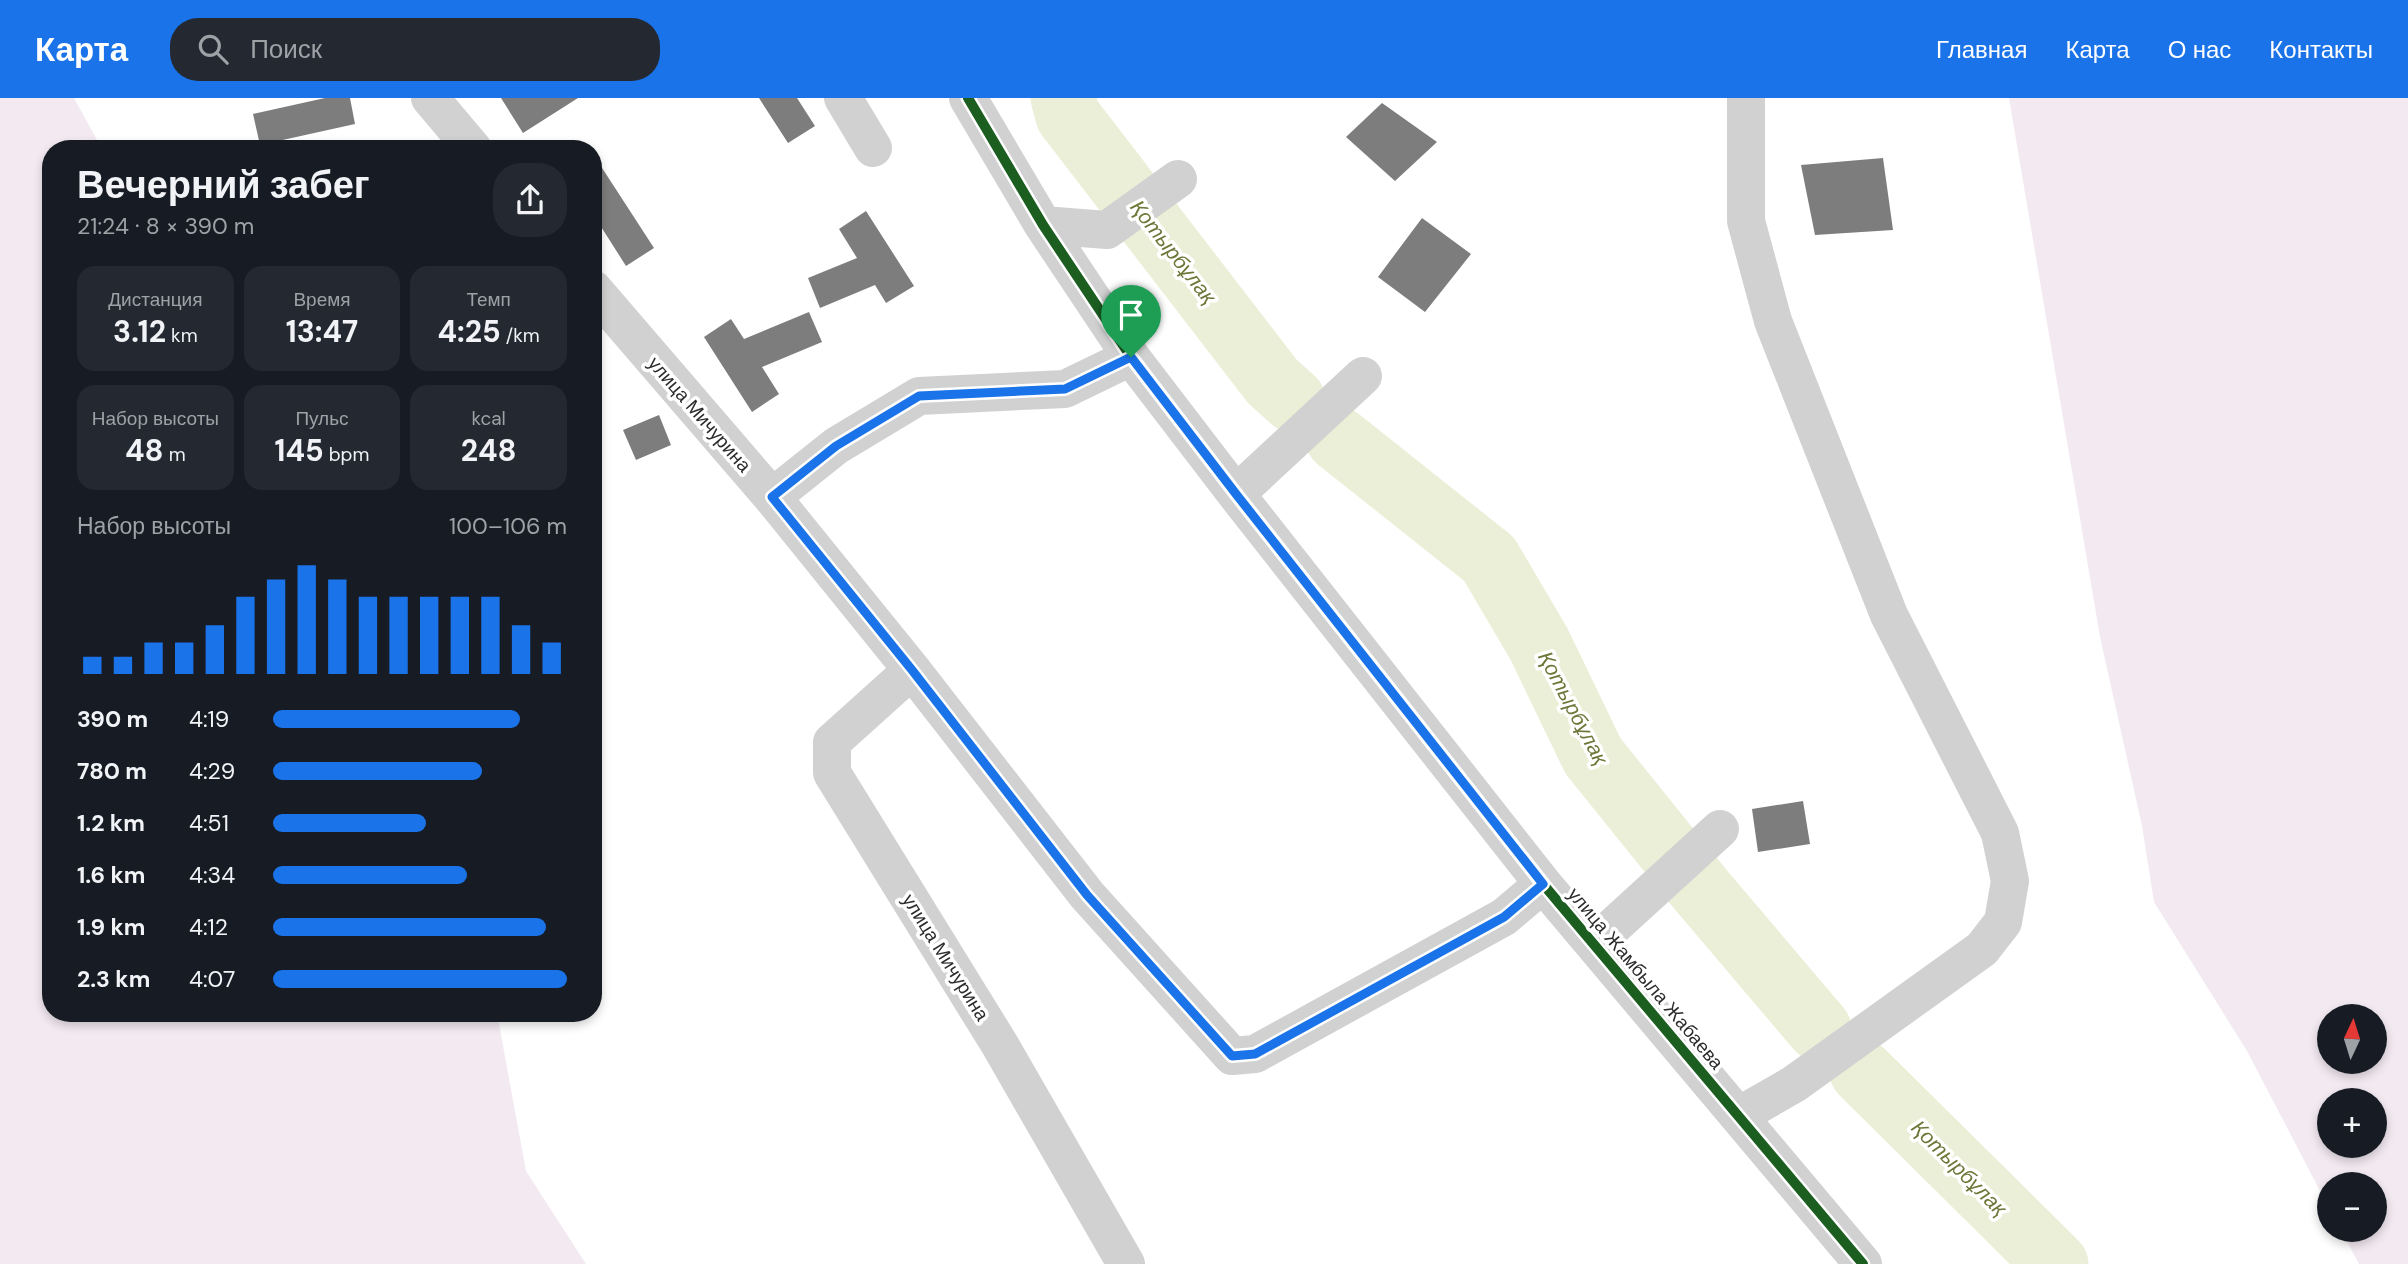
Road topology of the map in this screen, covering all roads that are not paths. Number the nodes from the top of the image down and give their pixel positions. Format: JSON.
{"nodes":[{"id":1,"x":430,"y":98,"type":"edge"},
{"id":2,"x":843,"y":98,"type":"edge"},
{"id":3,"x":968,"y":98,"type":"edge"},
{"id":4,"x":1746,"y":98,"type":"edge"},
{"id":5,"x":465,"y":140,"type":"edge"},
{"id":6,"x":873,"y":148,"type":"dead end"},
{"id":7,"x":1178,"y":179,"type":"dead end"},
{"id":8,"x":1043,"y":225,"type":"junction"},
{"id":9,"x":602,"y":299,"type":"edge"},
{"id":10,"x":1131,"y":357,"type":"junction"},
{"id":11,"x":1363,"y":376,"type":"dead end"},
{"id":12,"x":1236,"y":494,"type":"junction"},
{"id":13,"x":772,"y":497,"type":"junction"},
{"id":14,"x":912,"y":670,"type":"junction"},
{"id":15,"x":1720,"y":828,"type":"dead end"},
{"id":16,"x":1543,"y":884,"type":"junction"},
{"id":17,"x":1594,"y":944,"type":"junction"},
{"id":18,"x":1740,"y":1115,"type":"junction"},
{"id":19,"x":1120,"y":1262,"type":"edge"},
{"id":20,"x":1863,"y":1264,"type":"edge"}],
"edges":[{"from":1,"to":5,"type":"street"},
{"from":2,"to":6,"type":"street"},
{"from":3,"to":8,"type":"street","name":"улица Жамбыла Жабаева"},
{"from":4,"to":18,"type":"street"},
{"from":7,"to":8,"type":"street"},
{"from":8,"to":10,"type":"street","name":"улица Жамбыла Жабаева"},
{"from":9,"to":13,"type":"street","name":"улица Мичурина"},
{"from":10,"to":12,"type":"street","name":"улица Жамбыла Жабаева"},
{"from":10,"to":13,"type":"street"},
{"from":11,"to":12,"type":"street"},
{"from":12,"to":16,"type":"street","name":"улица Жамбыла Жабаева"},
{"from":13,"to":14,"type":"street","name":"улица Мичурина"},
{"from":14,"to":16,"type":"street","name":"улица Мичурина"},
{"from":14,"to":19,"type":"street","name":"улица Мичурина"},
{"from":15,"to":17,"type":"street"},
{"from":16,"to":17,"type":"street","name":"улица Жамбыла Жабаева"},
{"from":17,"to":18,"type":"street","name":"улица Жамбыла Жабаева"},
{"from":18,"to":20,"type":"street","name":"улица Жамбыла Жабаева"}]}
